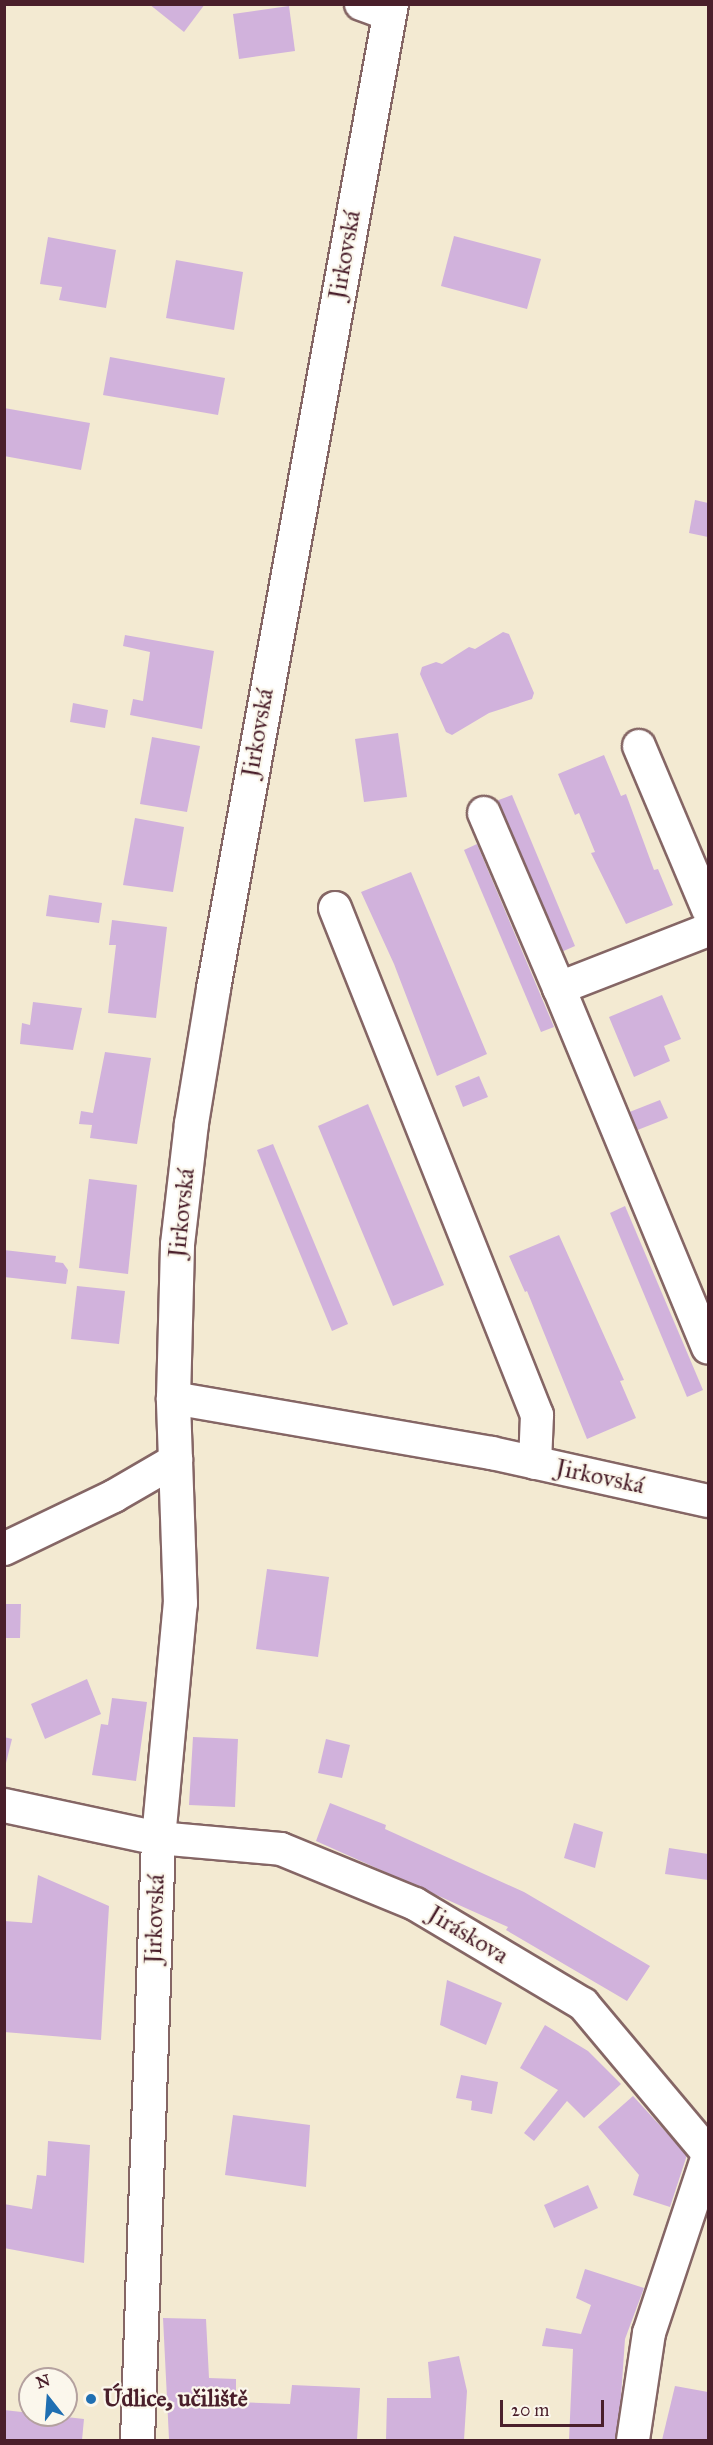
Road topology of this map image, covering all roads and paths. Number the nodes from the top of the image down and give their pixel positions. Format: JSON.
{"nodes":[{"id":1,"x":380,"y":8,"type":"edge"},
{"id":2,"x":639,"y":746,"type":"dead end"},
{"id":3,"x":484,"y":813,"type":"dead end"},
{"id":4,"x":334,"y":908,"type":"dead end"},
{"id":5,"x":708,"y":909,"type":"edge"},
{"id":6,"x":708,"y":930,"type":"edge"},
{"id":7,"x":559,"y":988,"type":"junction"},
{"id":8,"x":697,"y":1285,"type":"edge"},
{"id":9,"x":708,"y":1347,"type":"edge"},
{"id":10,"x":173,"y":1398,"type":"junction"},
{"id":11,"x":176,"y":1460,"type":"junction"},
{"id":12,"x":535,"y":1463,"type":"junction"},
{"id":13,"x":708,"y":1501,"type":"edge"},
{"id":14,"x":4,"y":1549,"type":"edge"},
{"id":15,"x":4,"y":1805,"type":"edge"},
{"id":16,"x":158,"y":1838,"type":"junction"},
{"id":17,"x":708,"y":2155,"type":"edge"},
{"id":18,"x":137,"y":2440,"type":"edge"},
{"id":19,"x":633,"y":2440,"type":"edge"}],
"edges":[{"from":1,"to":10,"type":"street","name":"Jirkovská"},
{"from":2,"to":5,"type":"street"},
{"from":3,"to":7,"type":"street"},
{"from":4,"to":12,"type":"street"},
{"from":6,"to":7,"type":"street"},
{"from":7,"to":8,"type":"street"},
{"from":8,"to":9,"type":"street"},
{"from":10,"to":11,"type":"street","name":"Jirkovská"},
{"from":10,"to":12,"type":"street","name":"Jirkovská"},
{"from":11,"to":14,"type":"street"},
{"from":11,"to":16,"type":"street","name":"Jirkovská"},
{"from":12,"to":13,"type":"street","name":"Jirkovská"},
{"from":15,"to":16,"type":"street"},
{"from":16,"to":17,"type":"street","name":"Jiráskova"},
{"from":16,"to":18,"type":"street","name":"Jirkovská"},
{"from":17,"to":19,"type":"street","name":"Jiráskova"}]}
